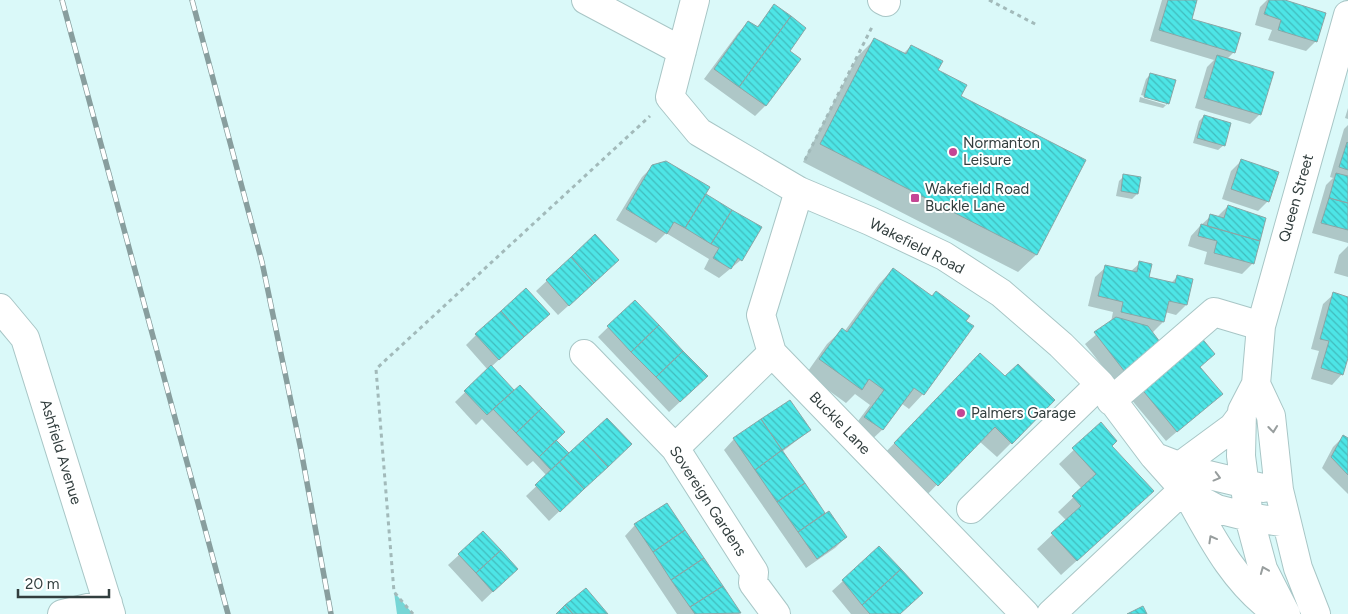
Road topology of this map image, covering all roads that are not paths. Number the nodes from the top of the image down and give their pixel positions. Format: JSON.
{"nodes":[{"id":1,"x":586,"y":0,"type":"edge"},
{"id":2,"x":694,"y":0,"type":"edge"},
{"id":3,"x":1346,"y":31,"type":"edge"},
{"id":4,"x":682,"y":51,"type":"junction"},
{"id":5,"x":795,"y":189,"type":"junction"},
{"id":6,"x":0,"y":308,"type":"edge"},
{"id":7,"x":1261,"y":326,"type":"junction"},
{"id":8,"x":772,"y":353,"type":"junction"},
{"id":9,"x":584,"y":354,"type":"dead end"},
{"id":10,"x":1256,"y":384,"type":"junction"},
{"id":11,"x":1105,"y":393,"type":"junction"},
{"id":12,"x":1242,"y":415,"type":"junction"},
{"id":13,"x":675,"y":448,"type":"junction"},
{"id":14,"x":1184,"y":483,"type":"junction"},
{"id":15,"x":1246,"y":485,"type":"junction"},
{"id":16,"x":1279,"y":490,"type":"junction"},
{"id":17,"x":971,"y":509,"type":"dead end"},
{"id":18,"x":1250,"y":517,"type":"junction"},
{"id":19,"x":1287,"y":523,"type":"junction"},
{"id":20,"x":110,"y":609,"type":"edge"},
{"id":21,"x":62,"y":614,"type":"edge"},
{"id":22,"x":776,"y":614,"type":"edge"},
{"id":23,"x":1025,"y":614,"type":"edge"},
{"id":24,"x":1051,"y":614,"type":"edge"},
{"id":25,"x":1279,"y":614,"type":"edge"},
{"id":26,"x":1286,"y":614,"type":"edge"},
{"id":27,"x":1316,"y":614,"type":"edge"}],
"edges":[{"from":1,"to":4,"type":"street"},
{"from":2,"to":4,"type":"street"},
{"from":3,"to":7,"type":"street","name":"Queen Street"},
{"from":4,"to":5,"type":"street","name":"Wakefield Road"},
{"from":5,"to":8,"type":"street","name":"Buckle Lane"},
{"from":5,"to":11,"type":"street","name":"Wakefield Road"},
{"from":6,"to":20,"type":"street","name":"Ashfield Avenue"},
{"from":7,"to":10,"type":"street","name":"Queen Street"},
{"from":7,"to":11,"type":"street"},
{"from":8,"to":13,"type":"street"},
{"from":8,"to":23,"type":"street","name":"Buckle Lane"},
{"from":9,"to":13,"type":"street","name":"Sovereign Gardens"},
{"from":10,"to":12,"type":"street","name":"Queen Street"},
{"from":10,"to":16,"type":"street","one_way":true},
{"from":11,"to":14,"type":"street","name":"Wakefield Road"},
{"from":11,"to":17,"type":"street"},
{"from":12,"to":14,"type":"street"},
{"from":12,"to":15,"type":"street","name":"Queen Street"},
{"from":13,"to":22,"type":"street","name":"Sovereign Gardens"},
{"from":14,"to":15,"type":"street","one_way":true},
{"from":14,"to":18,"type":"street","name":"Wakefield Road"},
{"from":14,"to":24,"type":"street"},
{"from":25,"to":14,"type":"street","name":"Wakefield Road","one_way":true},
{"from":15,"to":16,"type":"street"},
{"from":15,"to":18,"type":"street","name":"Queen Street"},
{"from":16,"to":19,"type":"street"},
{"from":18,"to":19,"type":"street","name":"Wakefield Road"},
{"from":26,"to":18,"type":"street","name":"Queen Street","one_way":true},
{"from":19,"to":27,"type":"street"},
{"from":20,"to":21,"type":"street","name":"Ashfield Avenue"}]}
